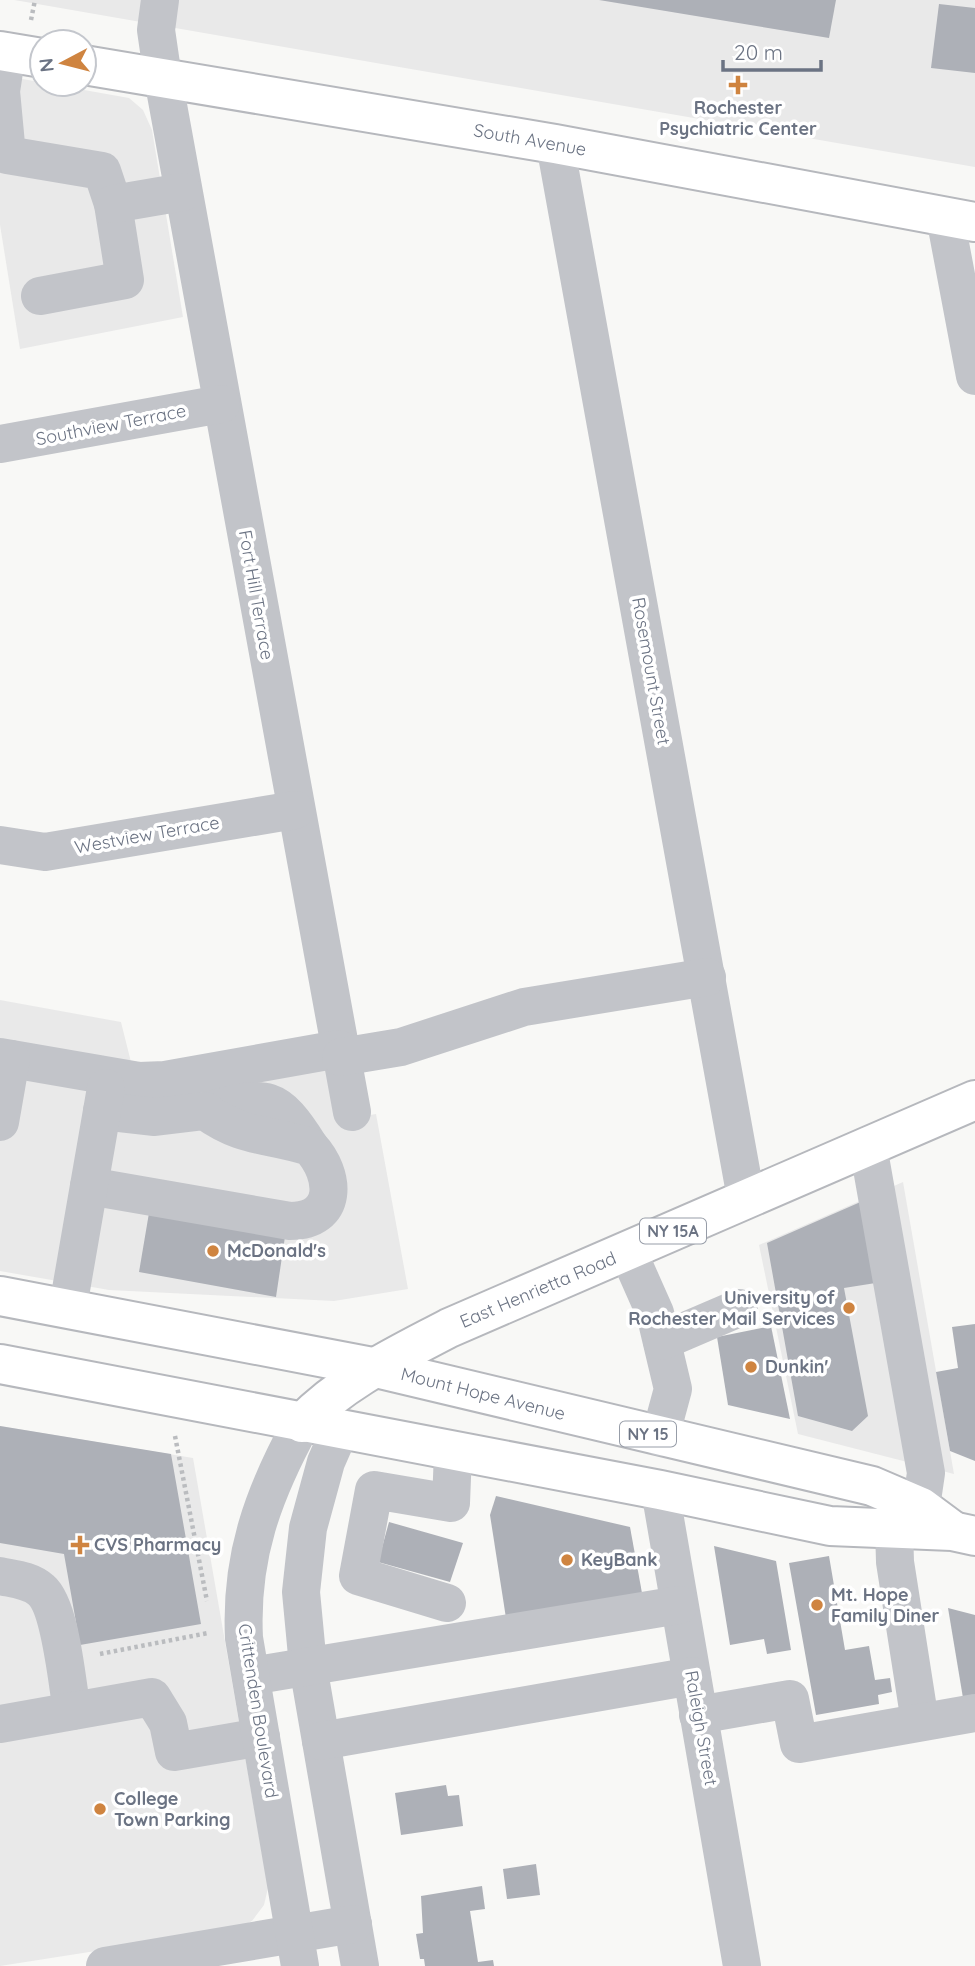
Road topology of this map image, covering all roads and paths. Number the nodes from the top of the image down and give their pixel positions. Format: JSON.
{"nodes":[{"id":1,"x":35,"y":0,"type":"edge"},
{"id":2,"x":160,"y":0,"type":"edge"},
{"id":3,"x":20,"y":47,"type":"edge"},
{"id":4,"x":98,"y":67,"type":"edge"},
{"id":5,"x":163,"y":78,"type":"junction"},
{"id":6,"x":555,"y":144,"type":"junction"},
{"id":7,"x":183,"y":192,"type":"junction"},
{"id":8,"x":113,"y":204,"type":"junction"},
{"id":9,"x":960,"y":219,"type":"edge"},
{"id":10,"x":40,"y":296,"type":"dead end"},
{"id":11,"x":975,"y":376,"type":"edge"},
{"id":12,"x":221,"y":404,"type":"junction"},
{"id":13,"x":0,"y":444,"type":"edge"},
{"id":14,"x":295,"y":810,"type":"junction"},
{"id":15,"x":0,"y":845,"type":"edge"},
{"id":16,"x":707,"y":977,"type":"junction"},
{"id":17,"x":340,"y":1053,"type":"junction"},
{"id":18,"x":6,"y":1058,"type":"edge"},
{"id":19,"x":105,"y":1093,"type":"junction"},
{"id":20,"x":975,"y":1100,"type":"edge"},
{"id":21,"x":352,"y":1112,"type":"dead end"},
{"id":22,"x":0,"y":1122,"type":"edge"},
{"id":23,"x":868,"y":1146,"type":"junction"},
{"id":24,"x":89,"y":1185,"type":"junction"},
{"id":25,"x":746,"y":1198,"type":"junction"},
{"id":26,"x":628,"y":1252,"type":"junction"},
{"id":27,"x":0,"y":1296,"type":"edge"},
{"id":28,"x":68,"y":1307,"type":"junction"},
{"id":29,"x":739,"y":1308,"type":"dead end"},
{"id":30,"x":662,"y":1341,"type":"junction"},
{"id":31,"x":0,"y":1364,"type":"edge"},
{"id":32,"x":372,"y":1367,"type":"junction"},
{"id":33,"x":302,"y":1423,"type":"junction"},
{"id":34,"x":340,"y":1430,"type":"junction"},
{"id":35,"x":175,"y":1436,"type":"dead end"},
{"id":36,"x":660,"y":1437,"type":"junction"},
{"id":37,"x":453,"y":1452,"type":"junction"},
{"id":38,"x":660,"y":1490,"type":"junction"},
{"id":39,"x":908,"y":1518,"type":"junction"},
{"id":40,"x":964,"y":1534,"type":"edge"},
{"id":41,"x":0,"y":1576,"type":"edge"},
{"id":42,"x":447,"y":1603,"type":"dead end"},
{"id":43,"x":679,"y":1605,"type":"junction"},
{"id":44,"x":208,"y":1606,"type":"dead end"},
{"id":45,"x":213,"y":1632,"type":"dead end"},
{"id":46,"x":88,"y":1656,"type":"dead end"},
{"id":47,"x":308,"y":1666,"type":"junction"},
{"id":48,"x":251,"y":1676,"type":"junction"},
{"id":49,"x":692,"y":1676,"type":"junction"},
{"id":50,"x":72,"y":1711,"type":"junction"},
{"id":51,"x":975,"y":1713,"type":"edge"},
{"id":52,"x":698,"y":1715,"type":"junction"},
{"id":53,"x":920,"y":1722,"type":"junction"},
{"id":54,"x":0,"y":1724,"type":"edge"},
{"id":55,"x":261,"y":1737,"type":"junction"},
{"id":56,"x":321,"y":1741,"type":"junction"},
{"id":57,"x":353,"y":1924,"type":"junction"},
{"id":58,"x":297,"y":1949,"type":"edge"},
{"id":59,"x":104,"y":1966,"type":"edge"},
{"id":60,"x":360,"y":1966,"type":"edge"},
{"id":61,"x":742,"y":1966,"type":"edge"}],
"edges":[{"from":1,"to":3,"type":"path"},
{"from":2,"to":5,"type":"street","name":"Fort Hill Terrace"},
{"from":3,"to":8,"type":"street"},
{"from":4,"to":5,"type":"main road","name":"South Avenue"},
{"from":5,"to":6,"type":"main road","name":"South Avenue"},
{"from":5,"to":7,"type":"street","name":"Fort Hill Terrace"},
{"from":6,"to":9,"type":"main road","name":"South Avenue"},
{"from":6,"to":16,"type":"street","name":"Rosemount Street"},
{"from":7,"to":8,"type":"street"},
{"from":7,"to":12,"type":"street","name":"Fort Hill Terrace"},
{"from":8,"to":10,"type":"street"},
{"from":9,"to":11,"type":"street"},
{"from":12,"to":13,"type":"street","name":"Southview Terrace"},
{"from":12,"to":14,"type":"street","name":"Fort Hill Terrace"},
{"from":14,"to":15,"type":"street","name":"Westview Terrace"},
{"from":14,"to":17,"type":"street","name":"Fort Hill Terrace"},
{"from":16,"to":17,"type":"street"},
{"from":16,"to":25,"type":"street","name":"Rosemount Street"},
{"from":17,"to":19,"type":"street"},
{"from":17,"to":21,"type":"street","name":"Fort Hill Terrace"},
{"from":18,"to":19,"type":"street"},
{"from":18,"to":22,"type":"street"},
{"from":19,"to":24,"type":"street"},
{"from":19,"to":24,"type":"street"},
{"from":20,"to":23,"type":"main road","name":"East Henrietta Road","number":"NY 15A"},
{"from":23,"to":25,"type":"main road","name":"East Henrietta Road","number":"NY 15A"},
{"from":23,"to":39,"type":"street"},
{"from":24,"to":28,"type":"street"},
{"from":25,"to":26,"type":"main road","name":"East Henrietta Road","number":"NY 15A"},
{"from":26,"to":30,"type":"street"},
{"from":26,"to":32,"type":"main road","name":"East Henrietta Road","number":"NY 15A"},
{"from":27,"to":28,"type":"main road","name":"Mount Hope Avenue","number":"NY 15"},
{"from":28,"to":32,"type":"main road","name":"Mount Hope Avenue","number":"NY 15"},
{"from":29,"to":30,"type":"street"},
{"from":30,"to":36,"type":"street"},
{"from":31,"to":33,"type":"main road"},
{"from":32,"to":33,"type":"main road","name":"East Henrietta Road","number":"NY 15A"},
{"from":32,"to":34,"type":"main road"},
{"from":32,"to":36,"type":"main road","name":"Mount Hope Avenue","number":"NY 15"},
{"from":33,"to":34,"type":"main road"},
{"from":33,"to":48,"type":"street","name":"Crittenden Boulevard"},
{"from":34,"to":37,"type":"main road"},
{"from":34,"to":47,"type":"street"},
{"from":35,"to":44,"type":"path"},
{"from":36,"to":39,"type":"main road","name":"Mount Hope Avenue","number":"NY 15"},
{"from":37,"to":38,"type":"main road"},
{"from":37,"to":42,"type":"street"},
{"from":38,"to":39,"type":"main road"},
{"from":38,"to":43,"type":"street","name":"Raleigh Street"},
{"from":39,"to":40,"type":"main road","name":"Mount Hope Avenue","number":"NY 15"},
{"from":39,"to":53,"type":"street"},
{"from":41,"to":50,"type":"street"},
{"from":43,"to":47,"type":"street"},
{"from":43,"to":49,"type":"street","name":"Raleigh Street"},
{"from":45,"to":46,"type":"path"},
{"from":47,"to":48,"type":"street"},
{"from":47,"to":56,"type":"street"},
{"from":48,"to":55,"type":"street","name":"Crittenden Boulevard"},
{"from":49,"to":52,"type":"street","name":"Raleigh Street"},
{"from":49,"to":56,"type":"street"},
{"from":50,"to":54,"type":"street"},
{"from":50,"to":55,"type":"street"},
{"from":51,"to":53,"type":"street"},
{"from":52,"to":53,"type":"street"},
{"from":52,"to":61,"type":"street","name":"Raleigh Street"},
{"from":55,"to":58,"type":"street","name":"Crittenden Boulevard"},
{"from":56,"to":57,"type":"street"},
{"from":57,"to":58,"type":"street"},
{"from":57,"to":60,"type":"street"},
{"from":58,"to":59,"type":"street"}]}
